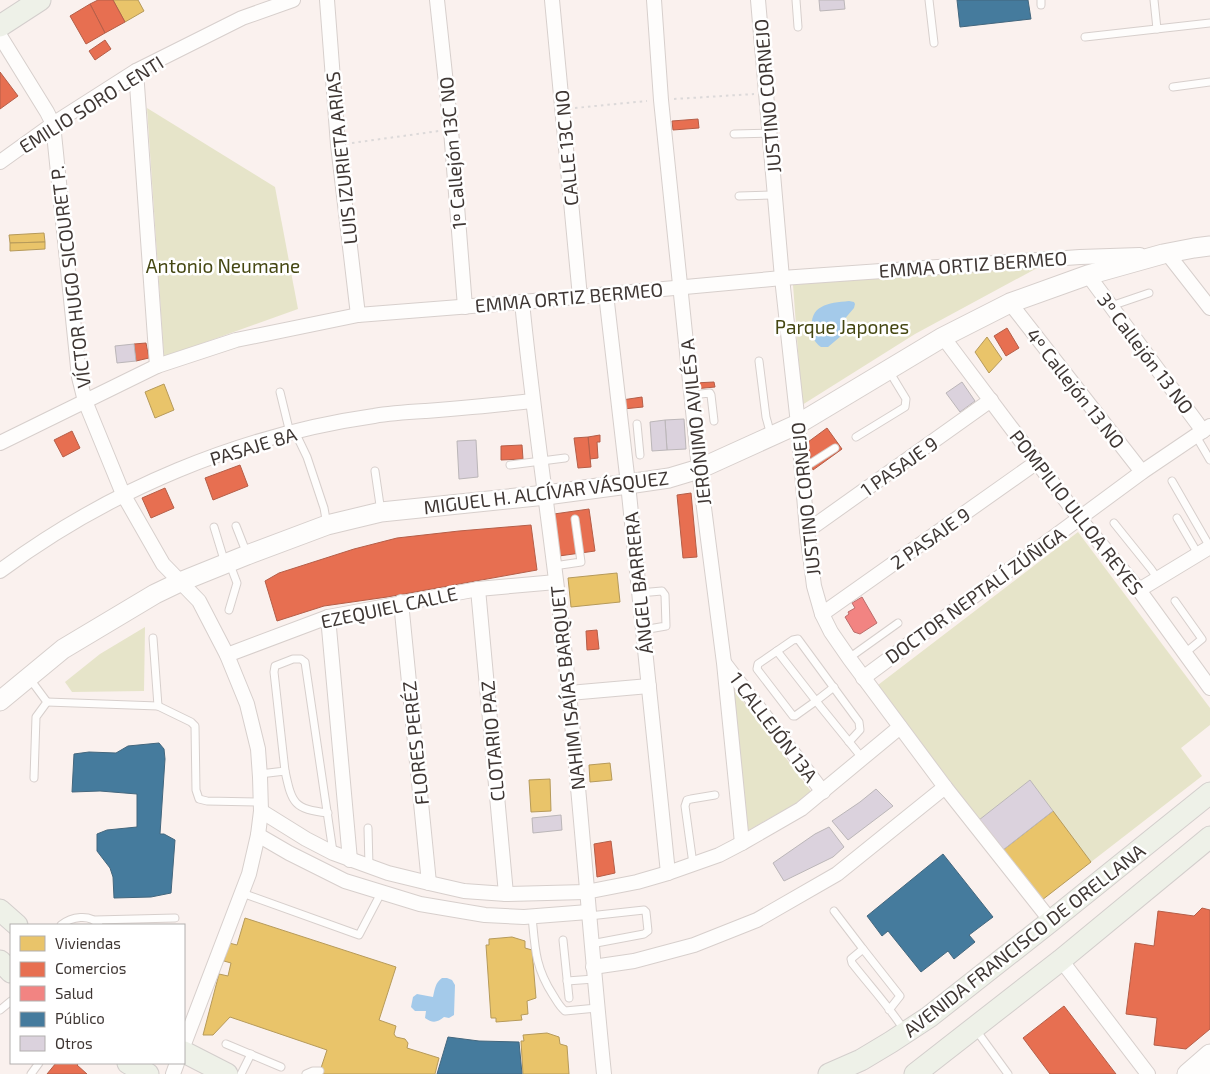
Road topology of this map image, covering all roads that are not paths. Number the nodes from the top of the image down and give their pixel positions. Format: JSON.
{"nodes":[{"id":1,"x":40,"y":0,"type":"edge"},
{"id":2,"x":293,"y":0,"type":"edge"},
{"id":3,"x":327,"y":0,"type":"edge"},
{"id":4,"x":437,"y":0,"type":"edge"},
{"id":5,"x":552,"y":0,"type":"edge"},
{"id":6,"x":654,"y":0,"type":"edge"},
{"id":7,"x":758,"y":0,"type":"edge"},
{"id":8,"x":796,"y":0,"type":"edge"},
{"id":9,"x":929,"y":0,"type":"edge"},
{"id":10,"x":1154,"y":0,"type":"edge"},
{"id":11,"x":1210,"y":23,"type":"edge"},
{"id":12,"x":0,"y":26,"type":"edge"},
{"id":13,"x":798,"y":26,"type":"dead end"},
{"id":14,"x":1157,"y":29,"type":"junction"},
{"id":15,"x":0,"y":36,"type":"edge"},
{"id":16,"x":1085,"y":37,"type":"dead end"},
{"id":17,"x":934,"y":43,"type":"dead end"},
{"id":18,"x":136,"y":71,"type":"junction"},
{"id":19,"x":1210,"y":82,"type":"edge"},
{"id":20,"x":1173,"y":87,"type":"dead end"},
{"id":21,"x":53,"y":124,"type":"junction"},
{"id":22,"x":770,"y":133,"type":"junction"},
{"id":23,"x":734,"y":134,"type":"dead end"},
{"id":24,"x":0,"y":162,"type":"edge"},
{"id":25,"x":775,"y":195,"type":"junction"},
{"id":26,"x":739,"y":196,"type":"dead end"},
{"id":27,"x":1210,"y":246,"type":"edge"},
{"id":28,"x":1165,"y":254,"type":"junction"},
{"id":29,"x":1088,"y":275,"type":"junction"},
{"id":30,"x":782,"y":278,"type":"junction"},
{"id":31,"x":680,"y":286,"type":"junction"},
{"id":32,"x":1149,"y":293,"type":"dead end"},
{"id":33,"x":606,"y":294,"type":"junction"},
{"id":34,"x":580,"y":297,"type":"junction"},
{"id":35,"x":522,"y":302,"type":"junction"},
{"id":36,"x":1010,"y":303,"type":"junction"},
{"id":37,"x":1111,"y":306,"type":"junction"},
{"id":38,"x":465,"y":307,"type":"junction"},
{"id":39,"x":1210,"y":308,"type":"edge"},
{"id":40,"x":358,"y":315,"type":"junction"},
{"id":41,"x":943,"y":337,"type":"junction"},
{"id":42,"x":759,"y":362,"type":"dead end"},
{"id":43,"x":157,"y":366,"type":"junction"},
{"id":44,"x":888,"y":370,"type":"junction"},
{"id":45,"x":280,"y":392,"type":"dead end"},
{"id":46,"x":691,"y":395,"type":"junction"},
{"id":47,"x":991,"y":400,"type":"junction"},
{"id":48,"x":85,"y":401,"type":"junction"},
{"id":49,"x":532,"y":402,"type":"junction"},
{"id":50,"x":714,"y":421,"type":"dead end"},
{"id":51,"x":637,"y":424,"type":"dead end"},
{"id":52,"x":798,"y":424,"type":"junction"},
{"id":53,"x":1203,"y":431,"type":"edge"},
{"id":54,"x":292,"y":432,"type":"junction"},
{"id":55,"x":771,"y":436,"type":"junction"},
{"id":56,"x":856,"y":437,"type":"dead end"},
{"id":57,"x":0,"y":444,"type":"edge"},
{"id":58,"x":835,"y":448,"type":"dead end"},
{"id":59,"x":624,"y":450,"type":"junction"},
{"id":60,"x":565,"y":458,"type":"dead end"},
{"id":61,"x":1210,"y":460,"type":"edge"},
{"id":62,"x":541,"y":462,"type":"junction"},
{"id":63,"x":1037,"y":462,"type":"junction"},
{"id":64,"x":510,"y":466,"type":"dead end"},
{"id":65,"x":699,"y":469,"type":"junction"},
{"id":66,"x":802,"y":469,"type":"junction"},
{"id":67,"x":375,"y":471,"type":"dead end"},
{"id":68,"x":1142,"y":472,"type":"junction"},
{"id":69,"x":1172,"y":481,"type":"dead end"},
{"id":70,"x":628,"y":484,"type":"junction"},
{"id":71,"x":123,"y":494,"type":"junction"},
{"id":72,"x":546,"y":495,"type":"junction"},
{"id":73,"x":381,"y":512,"type":"junction"},
{"id":74,"x":1079,"y":518,"type":"junction"},
{"id":75,"x":1177,"y":518,"type":"dead end"},
{"id":76,"x":575,"y":519,"type":"dead end"},
{"id":77,"x":1114,"y":523,"type":"dead end"},
{"id":78,"x":327,"y":525,"type":"junction"},
{"id":79,"x":236,"y":526,"type":"dead end"},
{"id":80,"x":214,"y":528,"type":"dead end"},
{"id":81,"x":807,"y":531,"type":"junction"},
{"id":82,"x":1206,"y":549,"type":"edge"},
{"id":83,"x":247,"y":555,"type":"junction"},
{"id":84,"x":227,"y":562,"type":"junction"},
{"id":85,"x":554,"y":566,"type":"junction"},
{"id":86,"x":0,"y":571,"type":"edge"},
{"id":87,"x":1158,"y":579,"type":"junction"},
{"id":88,"x":180,"y":582,"type":"junction"},
{"id":89,"x":556,"y":582,"type":"junction"},
{"id":90,"x":478,"y":589,"type":"junction"},
{"id":91,"x":1139,"y":590,"type":"junction"},
{"id":92,"x":639,"y":593,"type":"junction"},
{"id":93,"x":402,"y":602,"type":"junction"},
{"id":94,"x":1175,"y":602,"type":"dead end"},
{"id":95,"x":230,"y":610,"type":"dead end"},
{"id":96,"x":822,"y":614,"type":"junction"},
{"id":97,"x":328,"y":617,"type":"junction"},
{"id":98,"x":898,"y":624,"type":"dead end"},
{"id":99,"x":643,"y":630,"type":"junction"},
{"id":100,"x":153,"y":638,"type":"dead end"},
{"id":101,"x":777,"y":651,"type":"junction"},
{"id":102,"x":1185,"y":654,"type":"junction"},
{"id":103,"x":228,"y":655,"type":"junction"},
{"id":104,"x":849,"y":658,"type":"junction"},
{"id":105,"x":724,"y":663,"type":"junction"},
{"id":106,"x":29,"y":676,"type":"junction"},
{"id":107,"x":863,"y":678,"type":"junction"},
{"id":108,"x":649,"y":686,"type":"junction"},
{"id":109,"x":834,"y":687,"type":"junction"},
{"id":110,"x":1210,"y":688,"type":"edge"},
{"id":111,"x":569,"y":694,"type":"junction"},
{"id":112,"x":0,"y":701,"type":"edge"},
{"id":113,"x":47,"y":702,"type":"junction"},
{"id":114,"x":816,"y":702,"type":"junction"},
{"id":115,"x":158,"y":706,"type":"junction"},
{"id":116,"x":900,"y":727,"type":"junction"},
{"id":117,"x":850,"y":742,"type":"junction"},
{"id":118,"x":863,"y":758,"type":"junction"},
{"id":119,"x":285,"y":771,"type":"junction"},
{"id":120,"x":260,"y":774,"type":"junction"},
{"id":121,"x":34,"y":778,"type":"dead end"},
{"id":122,"x":945,"y":787,"type":"junction"},
{"id":123,"x":823,"y":792,"type":"junction"},
{"id":124,"x":1210,"y":793,"type":"edge"},
{"id":125,"x":715,"y":794,"type":"dead end"},
{"id":126,"x":261,"y":806,"type":"junction"},
{"id":127,"x":328,"y":813,"type":"junction"},
{"id":128,"x":368,"y":828,"type":"dead end"},
{"id":129,"x":258,"y":835,"type":"junction"},
{"id":130,"x":1210,"y":837,"type":"edge"},
{"id":131,"x":742,"y":843,"type":"junction"},
{"id":132,"x":334,"y":853,"type":"junction"},
{"id":133,"x":350,"y":860,"type":"junction"},
{"id":134,"x":693,"y":864,"type":"junction"},
{"id":135,"x":369,"y":866,"type":"junction"},
{"id":136,"x":668,"y":873,"type":"junction"},
{"id":137,"x":429,"y":884,"type":"junction"},
{"id":138,"x":586,"y":892,"type":"junction"},
{"id":139,"x":242,"y":893,"type":"junction"},
{"id":140,"x":381,"y":893,"type":"junction"},
{"id":141,"x":506,"y":894,"type":"junction"},
{"id":142,"x":0,"y":910,"type":"edge"},
{"id":143,"x":834,"y":911,"type":"dead end"},
{"id":144,"x":588,"y":914,"type":"junction"},
{"id":145,"x":532,"y":916,"type":"junction"},
{"id":146,"x":175,"y":918,"type":"dead end"},
{"id":147,"x":1051,"y":922,"type":"junction"},
{"id":148,"x":97,"y":923,"type":"edge"},
{"id":149,"x":16,"y":924,"type":"edge"},
{"id":150,"x":62,"y":924,"type":"edge"},
{"id":151,"x":563,"y":940,"type":"dead end"},
{"id":152,"x":591,"y":944,"type":"junction"},
{"id":153,"x":863,"y":949,"type":"junction"},
{"id":154,"x":1061,"y":960,"type":"junction"},
{"id":155,"x":0,"y":961,"type":"edge"},
{"id":156,"x":10,"y":971,"type":"edge"},
{"id":157,"x":593,"y":973,"type":"junction"},
{"id":158,"x":567,"y":981,"type":"junction"},
{"id":159,"x":569,"y":998,"type":"dead end"},
{"id":160,"x":10,"y":1002,"type":"edge"},
{"id":161,"x":597,"y":1008,"type":"junction"},
{"id":162,"x":0,"y":1010,"type":"edge"},
{"id":163,"x":889,"y":1010,"type":"junction"},
{"id":164,"x":974,"y":1028,"type":"junction"},
{"id":165,"x":906,"y":1032,"type":"junction"},
{"id":166,"x":185,"y":1041,"type":"edge"},
{"id":167,"x":226,"y":1044,"type":"dead end"},
{"id":168,"x":185,"y":1053,"type":"edge"},
{"id":169,"x":251,"y":1054,"type":"junction"},
{"id":170,"x":1210,"y":1054,"type":"edge"},
{"id":171,"x":281,"y":1067,"type":"dead end"},
{"id":172,"x":320,"y":1071,"type":"dead end"},
{"id":173,"x":919,"y":1073,"type":"edge"},
{"id":174,"x":227,"y":1074,"type":"edge"},
{"id":175,"x":241,"y":1074,"type":"edge"},
{"id":176,"x":306,"y":1074,"type":"edge"},
{"id":177,"x":604,"y":1074,"type":"edge"},
{"id":178,"x":829,"y":1074,"type":"edge"},
{"id":179,"x":1008,"y":1074,"type":"edge"},
{"id":180,"x":1148,"y":1074,"type":"edge"},
{"id":181,"x":1186,"y":1074,"type":"edge"}],
"edges":[{"from":1,"to":12,"type":"main road"},
{"from":2,"to":18,"type":"street","name":"EMILIO SORO LENTI"},
{"from":3,"to":40,"type":"street","name":"LUIS IZURIETA ARIAS"},
{"from":4,"to":38,"type":"street","name":"1º Callejón 13C NO"},
{"from":5,"to":34,"type":"street","name":"CALLE 13C NO"},
{"from":6,"to":31,"type":"street","name":"JERÓNIMO AVILÉS A"},
{"from":7,"to":22,"type":"street","name":"JUSTINO CORNEJO"},
{"from":8,"to":13,"type":"lane"},
{"from":9,"to":17,"type":"lane"},
{"from":10,"to":14,"type":"lane"},
{"from":11,"to":14,"type":"lane"},
{"from":14,"to":16,"type":"lane"},
{"from":15,"to":21,"type":"street","name":"VÍCTOR HUGO SICOURET P."},
{"from":18,"to":21,"type":"street","name":"EMILIO SORO LENTI"},
{"from":18,"to":43,"type":"street"},
{"from":19,"to":20,"type":"lane"},
{"from":21,"to":24,"type":"street","name":"EMILIO SORO LENTI"},
{"from":21,"to":48,"type":"street","name":"VÍCTOR HUGO SICOURET P."},
{"from":22,"to":23,"type":"lane"},
{"from":22,"to":25,"type":"street","name":"JUSTINO CORNEJO"},
{"from":25,"to":26,"type":"lane"},
{"from":25,"to":30,"type":"street","name":"JUSTINO CORNEJO"},
{"from":27,"to":28,"type":"street","name":"MIGUEL H. ALCÍVAR VÁSQUEZ"},
{"from":28,"to":29,"type":"street","name":"MIGUEL H. ALCÍVAR VÁSQUEZ"},
{"from":28,"to":30,"type":"street","name":"EMMA ORTIZ BERMEO"},
{"from":28,"to":39,"type":"street"},
{"from":29,"to":36,"type":"street","name":"MIGUEL H. ALCÍVAR VÁSQUEZ"},
{"from":29,"to":37,"type":"street","name":"3º Callejón 13 NO"},
{"from":30,"to":31,"type":"street","name":"EMMA ORTIZ BERMEO"},
{"from":30,"to":52,"type":"street","name":"JUSTINO CORNEJO"},
{"from":31,"to":33,"type":"street","name":"EMMA ORTIZ BERMEO"},
{"from":31,"to":46,"type":"street","name":"JERÓNIMO AVILÉS A"},
{"from":32,"to":37,"type":"lane"},
{"from":33,"to":34,"type":"street","name":"EMMA ORTIZ BERMEO"},
{"from":33,"to":59,"type":"street","name":"ÁNGEL BARRERA"},
{"from":34,"to":35,"type":"street","name":"EMMA ORTIZ BERMEO"},
{"from":35,"to":38,"type":"street","name":"EMMA ORTIZ BERMEO"},
{"from":35,"to":49,"type":"street","name":"NAHIM ISAÍAS BARQUET"},
{"from":36,"to":41,"type":"street","name":"MIGUEL H. ALCÍVAR VÁSQUEZ"},
{"from":36,"to":68,"type":"street","name":"4º Callejón 13 NO"},
{"from":37,"to":53,"type":"street","name":"3º Callejón 13 NO"},
{"from":38,"to":40,"type":"street","name":"EMMA ORTIZ BERMEO"},
{"from":40,"to":43,"type":"street","name":"EMMA ORTIZ BERMEO"},
{"from":41,"to":44,"type":"street","name":"MIGUEL H. ALCÍVAR VÁSQUEZ"},
{"from":41,"to":47,"type":"street","name":"POMPILIO ULLOA REYES"},
{"from":42,"to":55,"type":"lane"},
{"from":43,"to":48,"type":"street","name":"EMMA ORTIZ BERMEO"},
{"from":44,"to":52,"type":"street","name":"MIGUEL H. ALCÍVAR VÁSQUEZ"},
{"from":44,"to":56,"type":"lane"},
{"from":45,"to":54,"type":"lane"},
{"from":46,"to":50,"type":"lane"},
{"from":46,"to":65,"type":"street","name":"JERÓNIMO AVILÉS A"},
{"from":47,"to":63,"type":"street","name":"POMPILIO ULLOA REYES"},
{"from":47,"to":81,"type":"street","name":"1 PASAJE 9"},
{"from":48,"to":57,"type":"street","name":"EMMA ORTIZ BERMEO"},
{"from":48,"to":71,"type":"street","name":"VÍCTOR HUGO SICOURET P."},
{"from":49,"to":54,"type":"street","name":"PASAJE 8A"},
{"from":49,"to":62,"type":"street","name":"NAHIM ISAÍAS BARQUET"},
{"from":51,"to":59,"type":"lane"},
{"from":52,"to":55,"type":"street","name":"MIGUEL H. ALCÍVAR VÁSQUEZ"},
{"from":52,"to":66,"type":"street","name":"JUSTINO CORNEJO"},
{"from":53,"to":61,"type":"lane"},
{"from":53,"to":68,"type":"street","name":"DOCTOR NEPTALÍ ZÚÑIGA"},
{"from":54,"to":71,"type":"street","name":"PASAJE 8A"},
{"from":54,"to":78,"type":"lane"},
{"from":55,"to":65,"type":"street","name":"MIGUEL H. ALCÍVAR VÁSQUEZ"},
{"from":58,"to":66,"type":"lane"},
{"from":59,"to":70,"type":"street","name":"ÁNGEL BARRERA"},
{"from":60,"to":62,"type":"lane"},
{"from":62,"to":64,"type":"lane"},
{"from":62,"to":72,"type":"street","name":"NAHIM ISAÍAS BARQUET"},
{"from":63,"to":74,"type":"street","name":"POMPILIO ULLOA REYES"},
{"from":63,"to":96,"type":"street","name":"2 PASAJE 9"},
{"from":65,"to":70,"type":"street","name":"MIGUEL H. ALCÍVAR VÁSQUEZ"},
{"from":65,"to":105,"type":"street","name":"JERÓNIMO AVILÉS A"},
{"from":66,"to":81,"type":"street","name":"JUSTINO CORNEJO"},
{"from":67,"to":73,"type":"lane"},
{"from":68,"to":74,"type":"street","name":"DOCTOR NEPTALÍ ZÚÑIGA"},
{"from":69,"to":82,"type":"lane"},
{"from":70,"to":72,"type":"street","name":"MIGUEL H. ALCÍVAR VÁSQUEZ"},
{"from":70,"to":92,"type":"street","name":"ÁNGEL BARRERA"},
{"from":71,"to":86,"type":"street","name":"PASAJE 8A"},
{"from":71,"to":88,"type":"street","name":"VÍCTOR HUGO SICOURET P."},
{"from":72,"to":73,"type":"street","name":"MIGUEL H. ALCÍVAR VÁSQUEZ"},
{"from":72,"to":85,"type":"street","name":"NAHIM ISAÍAS BARQUET"},
{"from":73,"to":78,"type":"street","name":"MIGUEL H. ALCÍVAR VÁSQUEZ"},
{"from":74,"to":91,"type":"street","name":"POMPILIO ULLOA REYES"},
{"from":74,"to":107,"type":"street","name":"DOCTOR NEPTALÍ ZÚÑIGA"},
{"from":75,"to":82,"type":"lane"},
{"from":76,"to":85,"type":"lane"},
{"from":77,"to":87,"type":"lane"},
{"from":78,"to":83,"type":"street","name":"MIGUEL H. ALCÍVAR VÁSQUEZ"},
{"from":79,"to":83,"type":"lane"},
{"from":80,"to":84,"type":"lane"},
{"from":81,"to":96,"type":"street","name":"JUSTINO CORNEJO"},
{"from":82,"to":87,"type":"street"},
{"from":83,"to":84,"type":"street","name":"MIGUEL H. ALCÍVAR VÁSQUEZ"},
{"from":84,"to":88,"type":"street","name":"MIGUEL H. ALCÍVAR VÁSQUEZ"},
{"from":84,"to":95,"type":"lane"},
{"from":85,"to":89,"type":"street","name":"NAHIM ISAÍAS BARQUET"},
{"from":87,"to":91,"type":"street"},
{"from":88,"to":103,"type":"street","name":"VÍCTOR HUGO SICOURET P."},
{"from":88,"to":106,"type":"street","name":"MIGUEL H. ALCÍVAR VÁSQUEZ"},
{"from":89,"to":90,"type":"street","name":"EZEQUIEL CALLE"},
{"from":89,"to":111,"type":"street","name":"NAHIM ISAÍAS BARQUET"},
{"from":90,"to":93,"type":"street","name":"EZEQUIEL CALLE"},
{"from":90,"to":141,"type":"street","name":"CLOTARIO PAZ"},
{"from":91,"to":102,"type":"street","name":"POMPILIO ULLOA REYES"},
{"from":92,"to":99,"type":"street","name":"ÁNGEL BARRERA"},
{"from":92,"to":99,"type":"lane"},
{"from":93,"to":97,"type":"street","name":"EZEQUIEL CALLE"},
{"from":93,"to":137,"type":"street","name":"FLORES PERÉZ"},
{"from":94,"to":102,"type":"lane"},
{"from":96,"to":104,"type":"street","name":"JUSTINO CORNEJO"},
{"from":97,"to":103,"type":"street","name":"EZEQUIEL CALLE"},
{"from":97,"to":133,"type":"street"},
{"from":98,"to":104,"type":"lane"},
{"from":99,"to":108,"type":"street","name":"ÁNGEL BARRERA"},
{"from":100,"to":115,"type":"lane"},
{"from":101,"to":109,"type":"lane"},
{"from":101,"to":114,"type":"lane"},
{"from":101,"to":114,"type":"lane"},
{"from":102,"to":110,"type":"street","name":"POMPILIO ULLOA REYES"},
{"from":103,"to":120,"type":"street","name":"VÍCTOR HUGO SICOURET P."},
{"from":104,"to":107,"type":"street","name":"JUSTINO CORNEJO"},
{"from":105,"to":123,"type":"street","name":"1 CALLEJÓN 13A"},
{"from":105,"to":131,"type":"street","name":"JERÓNIMO AVILÉS A"},
{"from":106,"to":112,"type":"street","name":"MIGUEL H. ALCÍVAR VÁSQUEZ"},
{"from":106,"to":113,"type":"lane"},
{"from":107,"to":116,"type":"street","name":"JUSTINO CORNEJO"},
{"from":108,"to":111,"type":"street"},
{"from":108,"to":136,"type":"street","name":"ÁNGEL BARRERA"},
{"from":109,"to":114,"type":"lane"},
{"from":109,"to":117,"type":"lane"},
{"from":111,"to":138,"type":"street","name":"NAHIM ISAÍAS BARQUET"},
{"from":113,"to":115,"type":"lane"},
{"from":113,"to":121,"type":"lane"},
{"from":114,"to":117,"type":"lane"},
{"from":115,"to":126,"type":"lane"},
{"from":116,"to":118,"type":"street"},
{"from":116,"to":122,"type":"street","name":"JUSTINO CORNEJO"},
{"from":117,"to":118,"type":"lane"},
{"from":118,"to":123,"type":"street"},
{"from":119,"to":120,"type":"lane"},
{"from":119,"to":127,"type":"lane"},
{"from":119,"to":127,"type":"lane"},
{"from":120,"to":126,"type":"street","name":"VÍCTOR HUGO SICOURET P."},
{"from":122,"to":147,"type":"street","name":"JUSTINO CORNEJO"},
{"from":122,"to":157,"type":"street"},
{"from":123,"to":131,"type":"street"},
{"from":124,"to":147,"type":"main road","name":"AVENIDA FRANCISCO DE ORELLANA"},
{"from":125,"to":134,"type":"lane"},
{"from":126,"to":129,"type":"street","name":"VÍCTOR HUGO SICOURET P."},
{"from":126,"to":132,"type":"street"},
{"from":127,"to":132,"type":"lane"},
{"from":128,"to":135,"type":"lane"},
{"from":129,"to":139,"type":"street","name":"VÍCTOR HUGO SICOURET P."},
{"from":129,"to":140,"type":"street"},
{"from":130,"to":154,"type":"main road","name":"AVENIDA FRANCISCO DE ORELLANA"},
{"from":131,"to":134,"type":"street"},
{"from":132,"to":133,"type":"street"},
{"from":133,"to":135,"type":"street"},
{"from":134,"to":136,"type":"street"},
{"from":135,"to":137,"type":"street"},
{"from":136,"to":138,"type":"street"},
{"from":137,"to":141,"type":"street"},
{"from":138,"to":141,"type":"street"},
{"from":138,"to":144,"type":"street","name":"NAHIM ISAÍAS BARQUET"},
{"from":139,"to":140,"type":"lane"},
{"from":139,"to":166,"type":"street","name":"VÍCTOR HUGO SICOURET P."},
{"from":140,"to":145,"type":"street"},
{"from":142,"to":149,"type":"main road"},
{"from":143,"to":153,"type":"lane"},
{"from":144,"to":145,"type":"street"},
{"from":144,"to":152,"type":"street","name":"NAHIM ISAÍAS BARQUET"},
{"from":144,"to":152,"type":"lane"},
{"from":145,"to":161,"type":"lane"},
{"from":146,"to":148,"type":"lane"},
{"from":147,"to":165,"type":"main road","name":"AVENIDA FRANCISCO DE ORELLANA"},
{"from":148,"to":150,"type":"lane"},
{"from":151,"to":158,"type":"lane"},
{"from":152,"to":157,"type":"street","name":"NAHIM ISAÍAS BARQUET"},
{"from":153,"to":163,"type":"lane"},
{"from":153,"to":163,"type":"lane"},
{"from":154,"to":164,"type":"main road","name":"AVENIDA FRANCISCO DE ORELLANA"},
{"from":154,"to":180,"type":"street"},
{"from":155,"to":156,"type":"main road"},
{"from":157,"to":158,"type":"lane"},
{"from":157,"to":161,"type":"street","name":"NAHIM ISAÍAS BARQUET"},
{"from":158,"to":159,"type":"lane"},
{"from":160,"to":162,"type":"lane"},
{"from":161,"to":177,"type":"street","name":"NAHIM ISAÍAS BARQUET"},
{"from":163,"to":165,"type":"lane"},
{"from":164,"to":173,"type":"main road","name":"AVENIDA FRANCISCO DE ORELLANA"},
{"from":164,"to":179,"type":"lane"},
{"from":165,"to":178,"type":"main road","name":"AVENIDA FRANCISCO DE ORELLANA"},
{"from":167,"to":169,"type":"lane"},
{"from":168,"to":174,"type":"main road"},
{"from":169,"to":171,"type":"lane"},
{"from":169,"to":175,"type":"lane"},
{"from":170,"to":181,"type":"street"},
{"from":172,"to":176,"type":"lane"}]}
